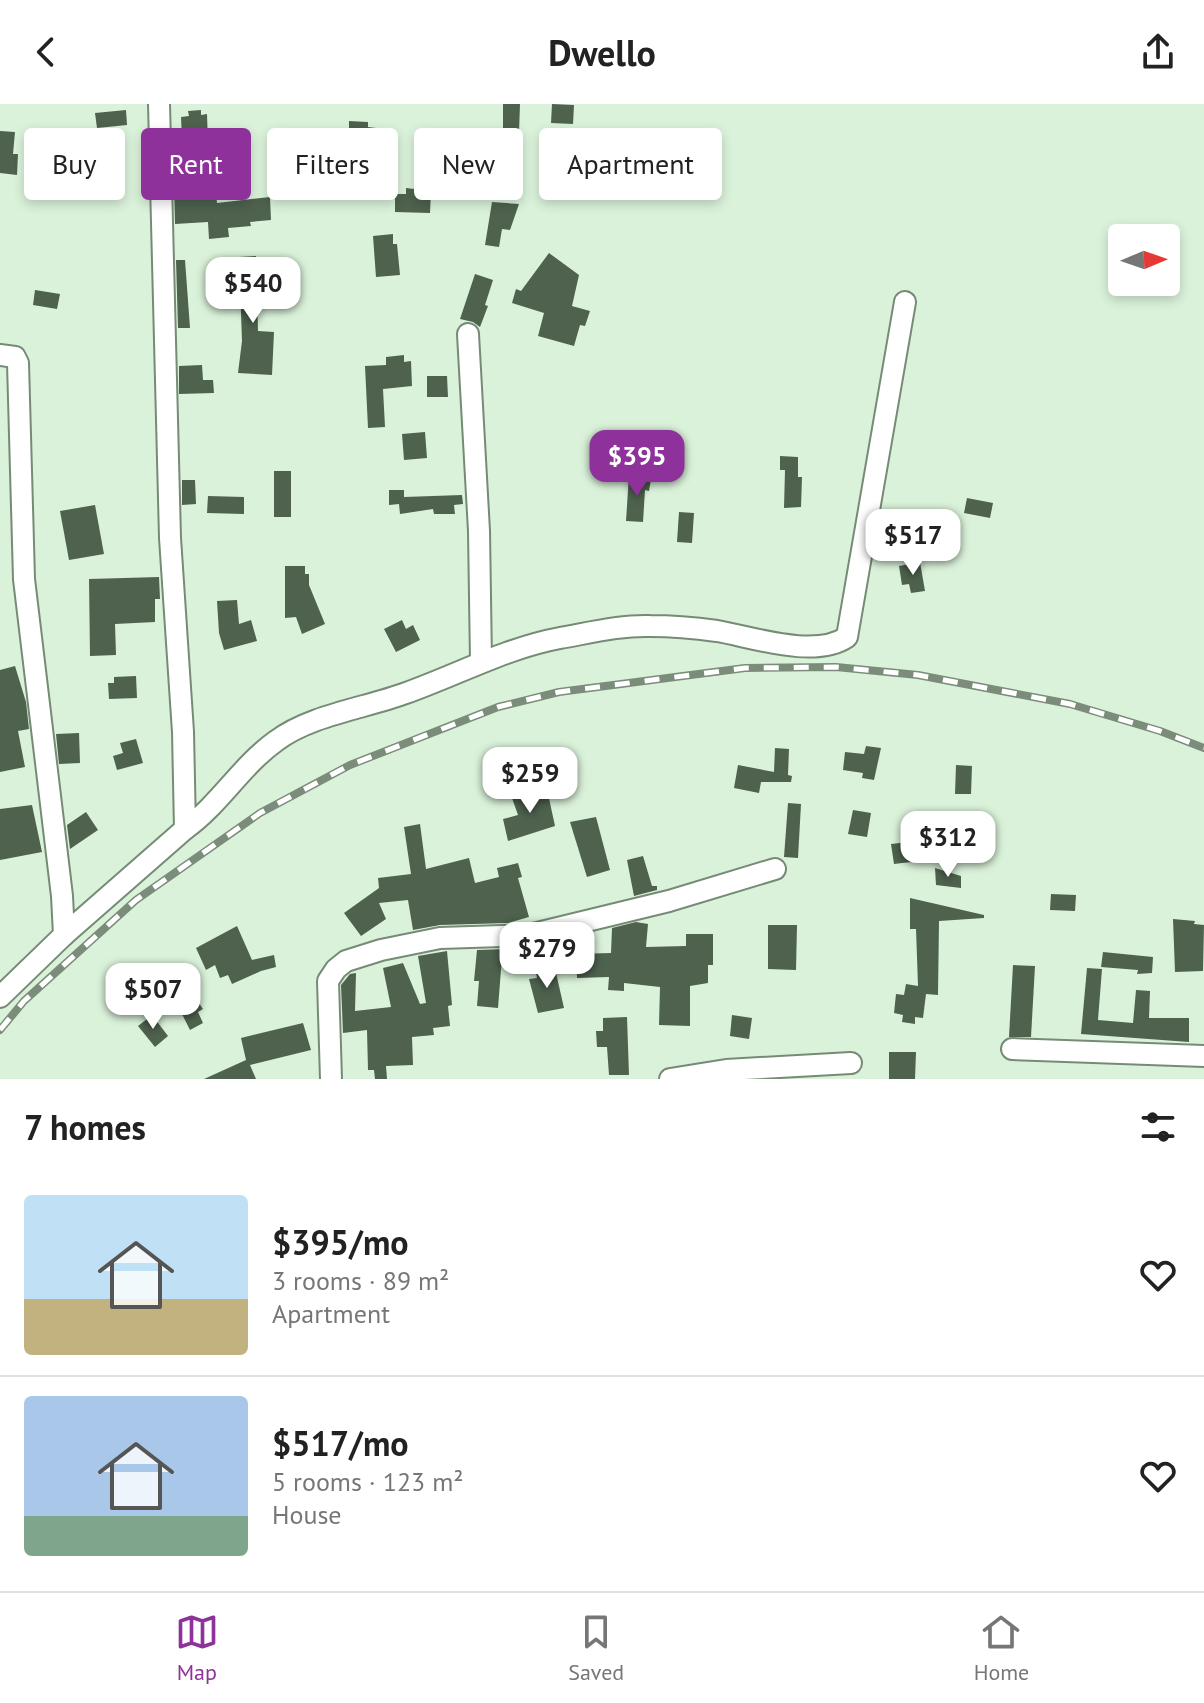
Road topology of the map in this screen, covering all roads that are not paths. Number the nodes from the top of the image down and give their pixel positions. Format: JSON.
{"nodes":[{"id":1,"x":159,"y":104,"type":"edge"},
{"id":2,"x":905,"y":302,"type":"dead end"},
{"id":3,"x":468,"y":334,"type":"dead end"},
{"id":4,"x":0,"y":355,"type":"edge"},
{"id":5,"x":481,"y":662,"type":"junction"},
{"id":6,"x":185,"y":829,"type":"junction"},
{"id":7,"x":775,"y":869,"type":"dead end"},
{"id":8,"x":64,"y":935,"type":"junction"},
{"id":9,"x":0,"y":997,"type":"edge"},
{"id":10,"x":1012,"y":1049,"type":"dead end"},
{"id":11,"x":1204,"y":1056,"type":"edge"},
{"id":12,"x":851,"y":1063,"type":"dead end"},
{"id":13,"x":331,"y":1079,"type":"edge"},
{"id":14,"x":670,"y":1079,"type":"edge"}],
"edges":[{"from":1,"to":6,"type":"street"},
{"from":2,"to":5,"type":"street"},
{"from":3,"to":5,"type":"street"},
{"from":4,"to":8,"type":"street"},
{"from":5,"to":6,"type":"street"},
{"from":6,"to":8,"type":"street"},
{"from":7,"to":13,"type":"street"},
{"from":8,"to":9,"type":"street"},
{"from":10,"to":11,"type":"street"},
{"from":12,"to":14,"type":"street"}]}
